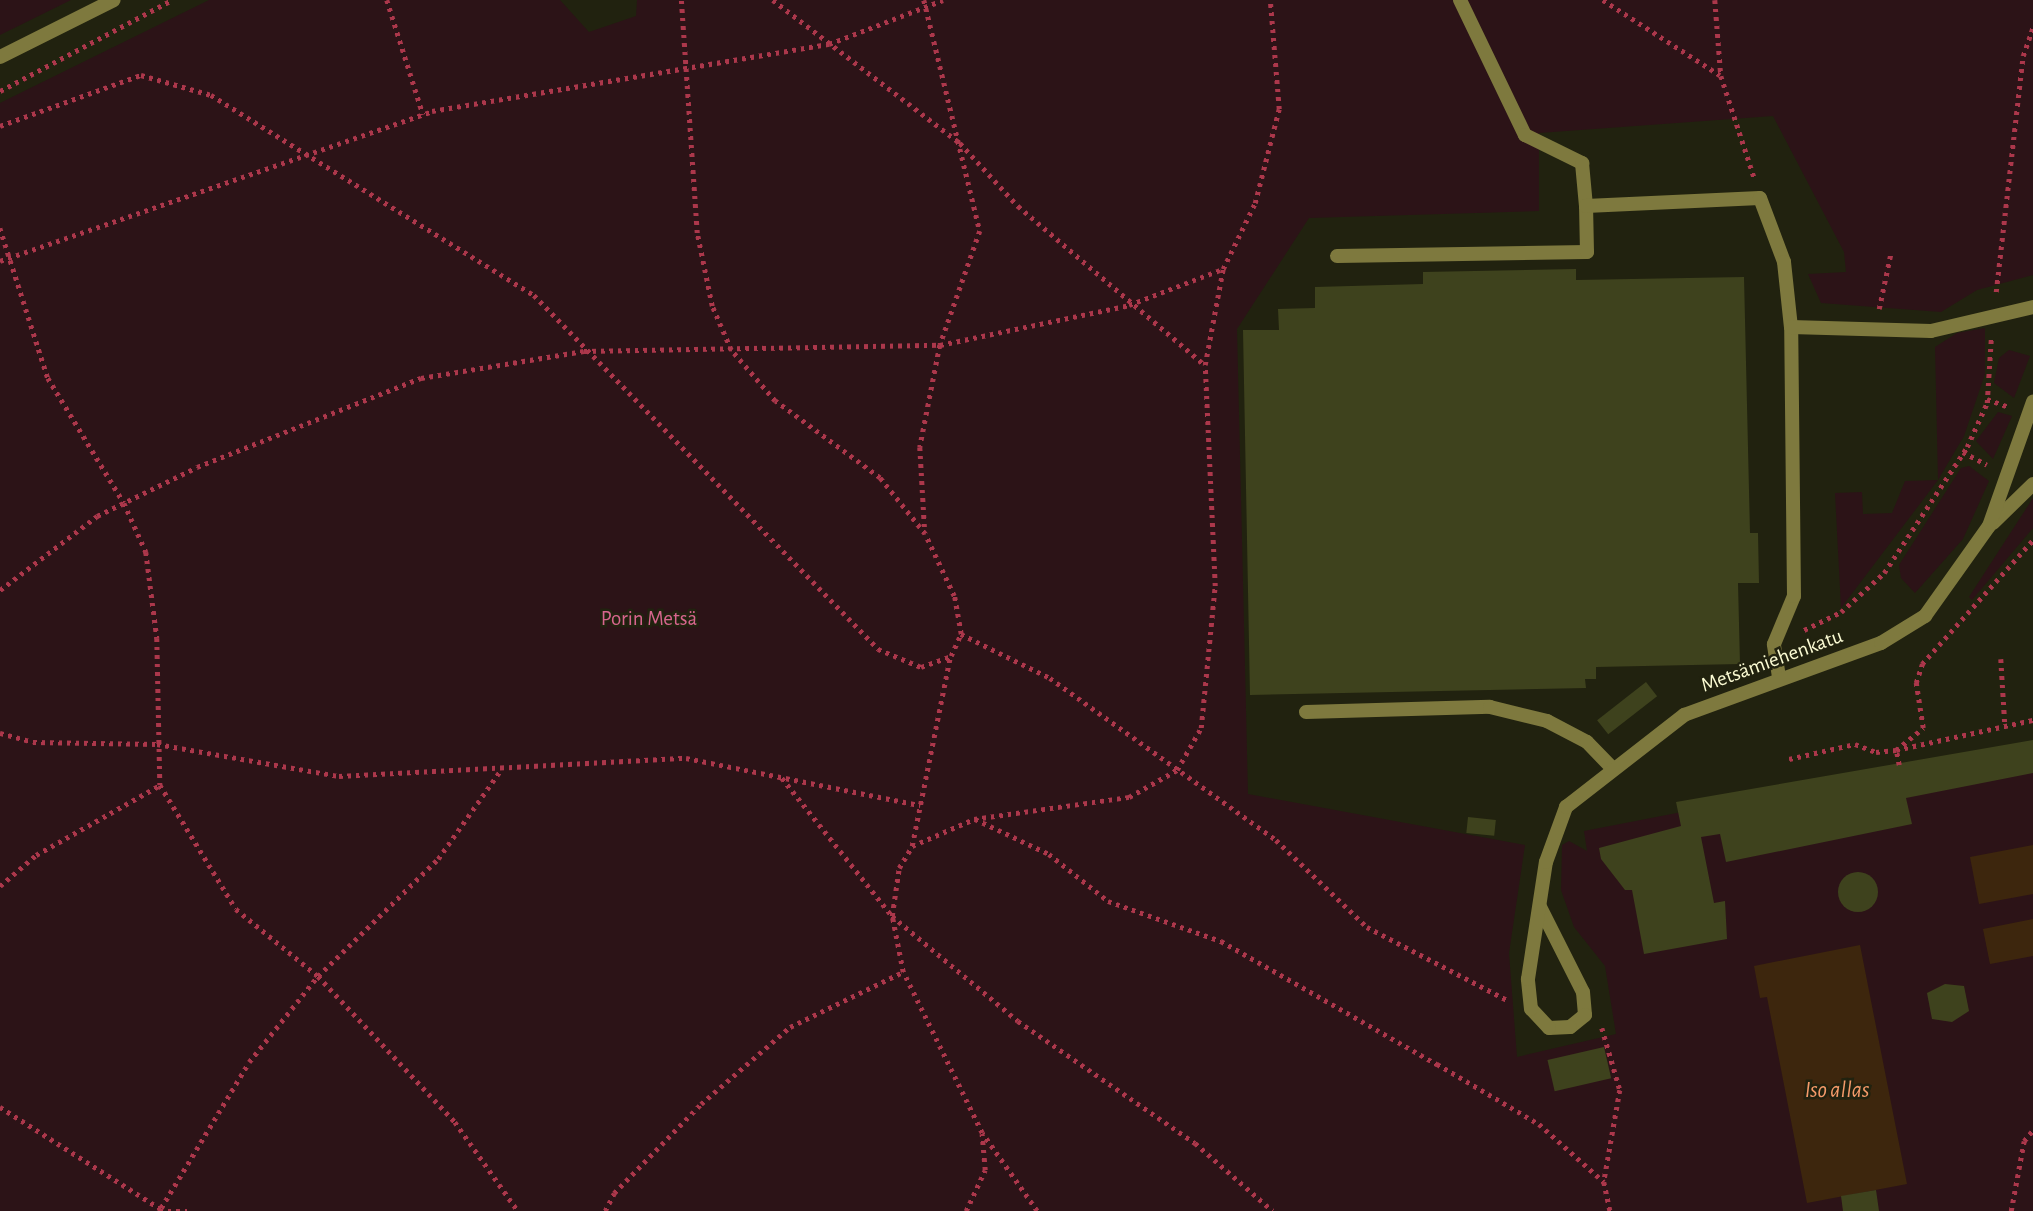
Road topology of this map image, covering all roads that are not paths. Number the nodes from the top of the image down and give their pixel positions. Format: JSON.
{"nodes":[{"id":1,"x":114,"y":0,"type":"edge"},
{"id":2,"x":1460,"y":0,"type":"edge"},
{"id":3,"x":0,"y":57,"type":"edge"},
{"id":4,"x":1586,"y":206,"type":"junction"},
{"id":5,"x":1337,"y":256,"type":"dead end"},
{"id":6,"x":2033,"y":307,"type":"edge"},
{"id":7,"x":1791,"y":327,"type":"junction"},
{"id":8,"x":2033,"y":402,"type":"edge"},
{"id":9,"x":2033,"y":484,"type":"edge"},
{"id":10,"x":1989,"y":526,"type":"junction"},
{"id":11,"x":1779,"y":677,"type":"junction"},
{"id":12,"x":1306,"y":712,"type":"dead end"},
{"id":13,"x":1611,"y":767,"type":"junction"},
{"id":14,"x":1540,"y":907,"type":"junction"}],
"edges":[{"from":1,"to":3,"type":"street"},
{"from":2,"to":4,"type":"street"},
{"from":4,"to":5,"type":"street"},
{"from":4,"to":7,"type":"street"},
{"from":6,"to":7,"type":"street"},
{"from":7,"to":11,"type":"street"},
{"from":8,"to":10,"type":"street","name":"Metsämiehenkatu"},
{"from":9,"to":10,"type":"street","name":"Metsämiehenkatu"},
{"from":10,"to":11,"type":"street","name":"Metsämiehenkatu"},
{"from":11,"to":13,"type":"street","name":"Metsämiehenkatu"},
{"from":12,"to":13,"type":"street"},
{"from":13,"to":14,"type":"street","name":"Metsämiehenkatu"},
{"from":14,"to":14,"type":"street","name":"Metsämiehenkatu"}]}
